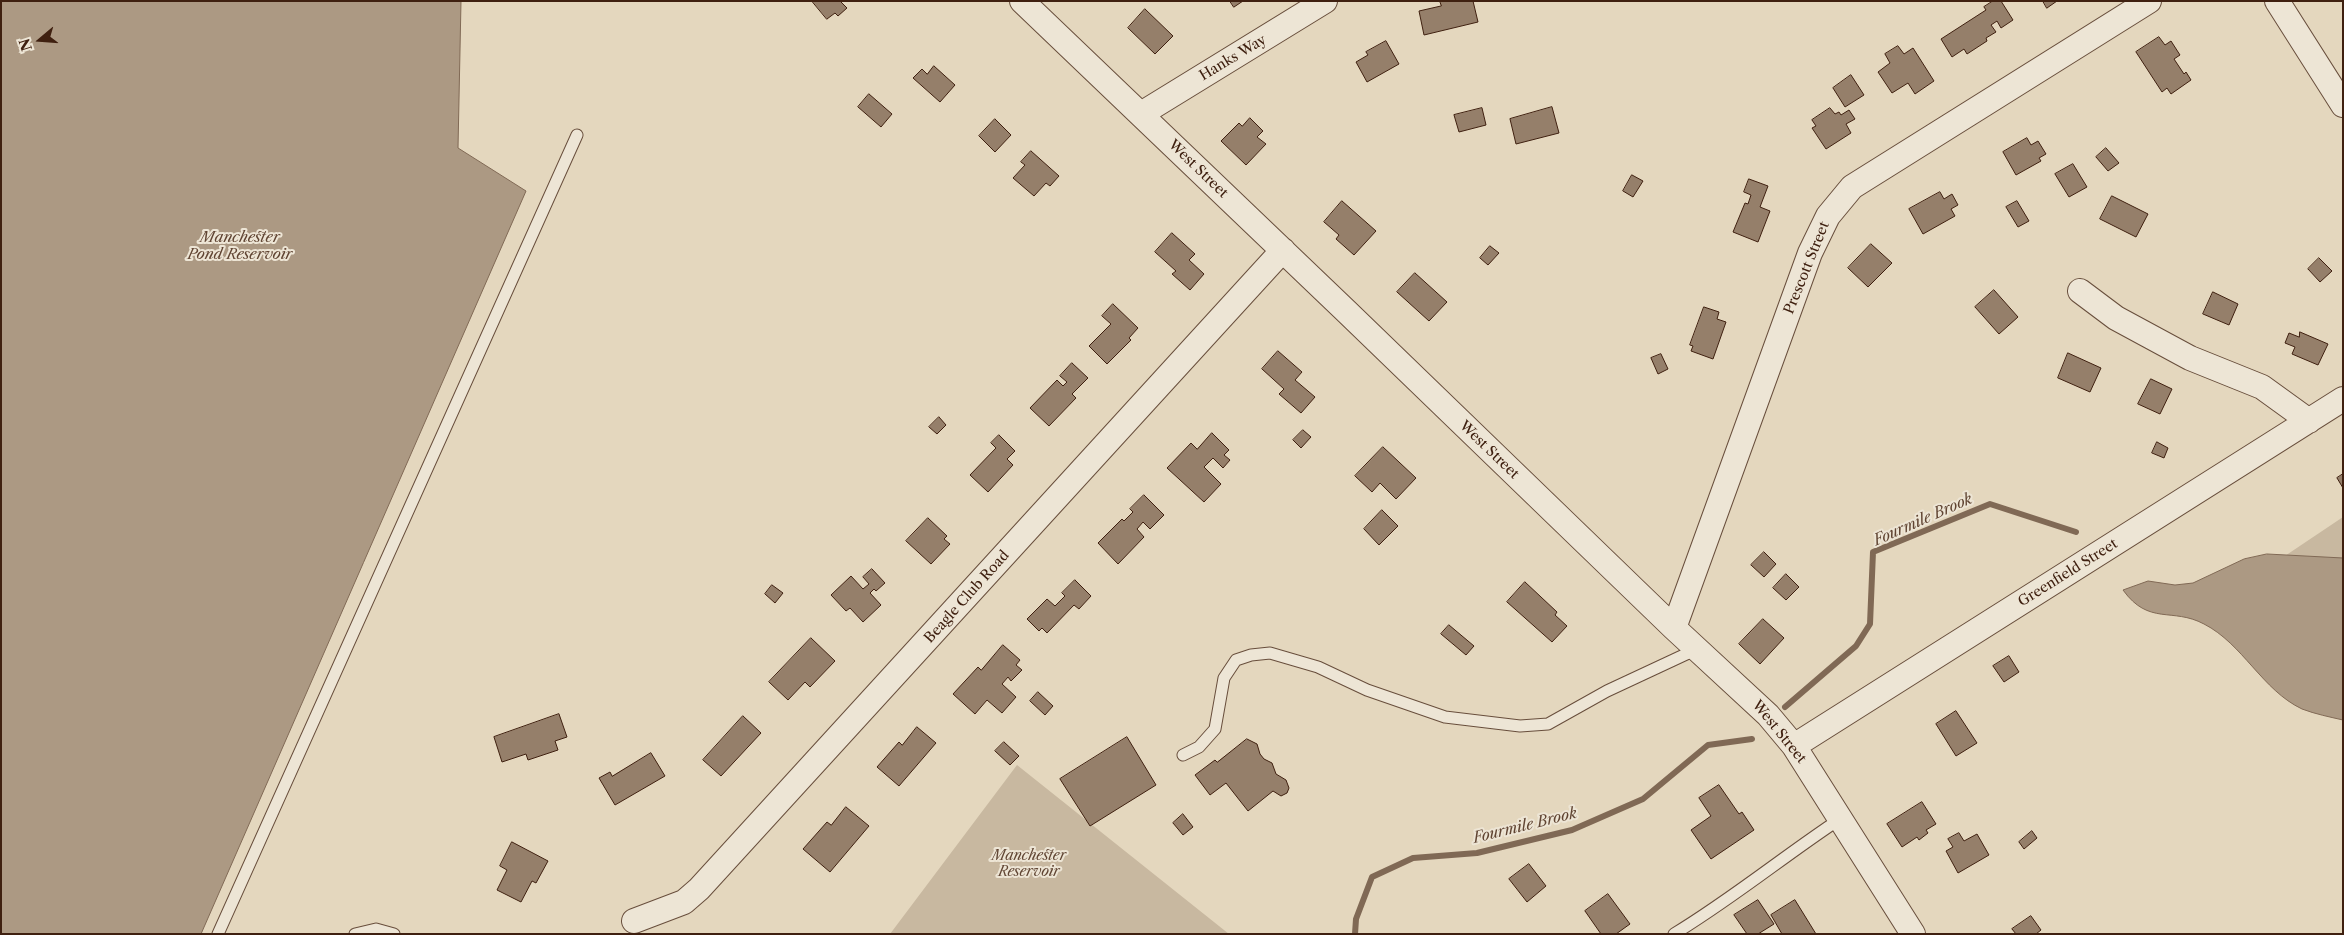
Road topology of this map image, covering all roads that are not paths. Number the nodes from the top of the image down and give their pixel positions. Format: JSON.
{"nodes":[{"id":1,"x":1022,"y":1,"type":"edge"},
{"id":2,"x":1325,"y":1,"type":"edge"},
{"id":3,"x":2149,"y":1,"type":"edge"},
{"id":4,"x":2276,"y":1,"type":"edge"},
{"id":5,"x":2343,"y":105,"type":"edge"},
{"id":6,"x":1141,"y":114,"type":"junction"},
{"id":7,"x":577,"y":135,"type":"dead end"},
{"id":8,"x":1283,"y":250,"type":"junction"},
{"id":9,"x":2080,"y":291,"type":"dead end"},
{"id":10,"x":2343,"y":399,"type":"edge"},
{"id":11,"x":2309,"y":421,"type":"junction"},
{"id":12,"x":1674,"y":628,"type":"junction"},
{"id":13,"x":1697,"y":649,"type":"junction"},
{"id":14,"x":1794,"y":746,"type":"junction"},
{"id":15,"x":1183,"y":755,"type":"dead end"},
{"id":16,"x":1840,"y":819,"type":"junction"},
{"id":17,"x":634,"y":928,"type":"edge"},
{"id":18,"x":218,"y":934,"type":"edge"},
{"id":19,"x":354,"y":934,"type":"edge"},
{"id":20,"x":394,"y":934,"type":"edge"},
{"id":21,"x":1674,"y":934,"type":"edge"},
{"id":22,"x":1913,"y":934,"type":"edge"}],
"edges":[{"from":1,"to":6,"type":"street","name":"West Street"},
{"from":2,"to":6,"type":"street","name":"Hanks Way"},
{"from":3,"to":12,"type":"street","name":"Prescott Street"},
{"from":4,"to":5,"type":"street"},
{"from":6,"to":8,"type":"street","name":"West Street"},
{"from":7,"to":18,"type":"lane"},
{"from":8,"to":12,"type":"street","name":"West Street"},
{"from":8,"to":17,"type":"street","name":"Beagle Club Road"},
{"from":9,"to":11,"type":"street"},
{"from":10,"to":11,"type":"street","name":"Greenfield Street"},
{"from":11,"to":14,"type":"street","name":"Greenfield Street"},
{"from":12,"to":13,"type":"street","name":"West Street"},
{"from":13,"to":14,"type":"street","name":"West Street"},
{"from":13,"to":15,"type":"lane"},
{"from":14,"to":16,"type":"street","name":"West Street"},
{"from":16,"to":21,"type":"lane"},
{"from":16,"to":22,"type":"street","name":"West Street"},
{"from":19,"to":20,"type":"lane"}]}
